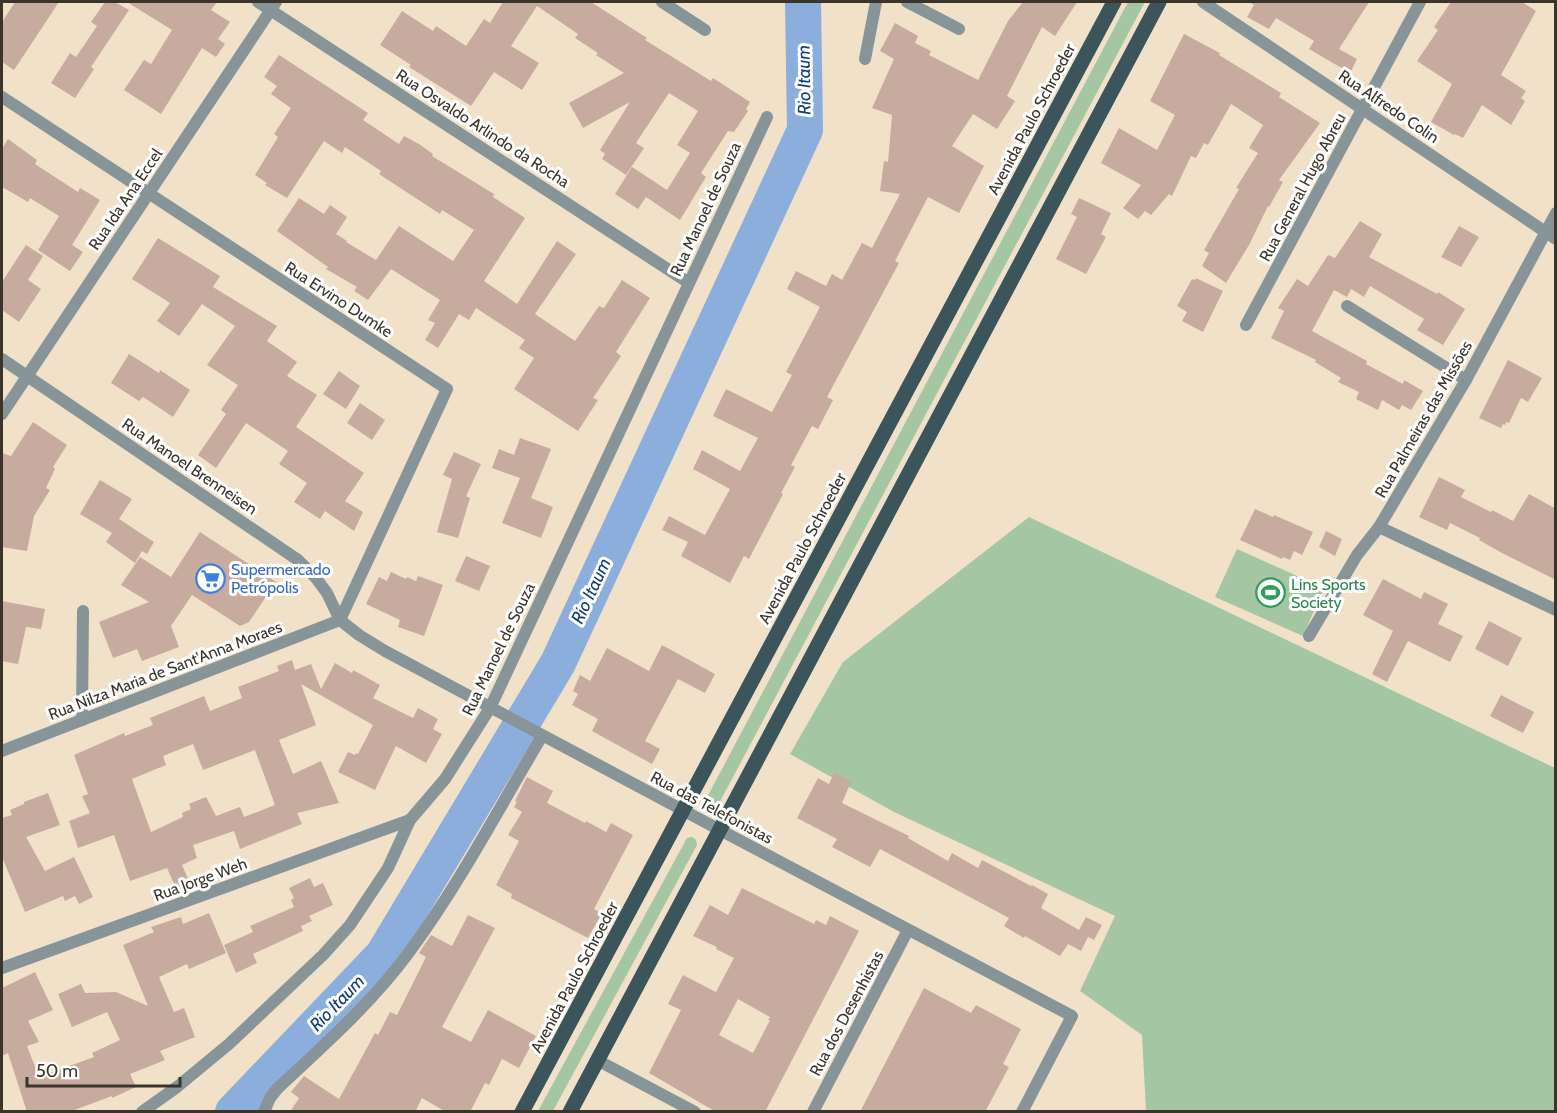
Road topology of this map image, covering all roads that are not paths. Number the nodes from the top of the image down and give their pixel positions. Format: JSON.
{"nodes":[{"id":1,"x":258,"y":2,"type":"edge"},
{"id":2,"x":662,"y":2,"type":"edge"},
{"id":3,"x":876,"y":2,"type":"edge"},
{"id":4,"x":907,"y":2,"type":"edge"},
{"id":5,"x":1114,"y":2,"type":"edge"},
{"id":6,"x":1159,"y":2,"type":"edge"},
{"id":7,"x":1203,"y":2,"type":"edge"},
{"id":8,"x":1420,"y":2,"type":"edge"},
{"id":9,"x":274,"y":6,"type":"edge"},
{"id":10,"x":959,"y":29,"type":"dead end"},
{"id":11,"x":705,"y":30,"type":"dead end"},
{"id":12,"x":865,"y":59,"type":"dead end"},
{"id":13,"x":2,"y":96,"type":"edge"},
{"id":14,"x":1363,"y":108,"type":"junction"},
{"id":15,"x":767,"y":117,"type":"dead end"},
{"id":16,"x":149,"y":193,"type":"junction"},
{"id":17,"x":1556,"y":213,"type":"edge"},
{"id":18,"x":1551,"y":235,"type":"edge"},
{"id":19,"x":689,"y":283,"type":"junction"},
{"id":20,"x":1347,"y":306,"type":"dead end"},
{"id":21,"x":1246,"y":325,"type":"dead end"},
{"id":22,"x":2,"y":359,"type":"edge"},
{"id":23,"x":27,"y":376,"type":"junction"},
{"id":24,"x":1466,"y":380,"type":"junction"},
{"id":25,"x":2,"y":414,"type":"edge"},
{"id":26,"x":1379,"y":527,"type":"junction"},
{"id":27,"x":1556,"y":610,"type":"edge"},
{"id":28,"x":83,"y":611,"type":"dead end"},
{"id":29,"x":340,"y":620,"type":"junction"},
{"id":30,"x":1309,"y":636,"type":"dead end"},
{"id":31,"x":490,"y":708,"type":"junction"},
{"id":32,"x":82,"y":720,"type":"junction"},
{"id":33,"x":537,"y":733,"type":"junction"},
{"id":34,"x":2,"y":751,"type":"edge"},
{"id":35,"x":683,"y":810,"type":"junction"},
{"id":36,"x":410,"y":820,"type":"junction"},
{"id":37,"x":720,"y":830,"type":"junction"},
{"id":38,"x":908,"y":930,"type":"junction"},
{"id":39,"x":2,"y":968,"type":"edge"},
{"id":40,"x":597,"y":1060,"type":"junction"},
{"id":41,"x":142,"y":1112,"type":"edge"},
{"id":42,"x":264,"y":1112,"type":"edge"},
{"id":43,"x":522,"y":1112,"type":"edge"},
{"id":44,"x":570,"y":1112,"type":"edge"},
{"id":45,"x":694,"y":1112,"type":"edge"},
{"id":46,"x":813,"y":1112,"type":"edge"},
{"id":47,"x":1022,"y":1112,"type":"edge"}],
"edges":[{"from":1,"to":9,"type":"street","name":"Rua Osvaldo Arlindo da Rocha"},
{"from":2,"to":11,"type":"street"},
{"from":3,"to":12,"type":"street"},
{"from":4,"to":10,"type":"street"},
{"from":5,"to":35,"type":"main road","name":"Avenida Paulo Schroeder"},
{"from":6,"to":37,"type":"main road"},
{"from":7,"to":14,"type":"street","name":"Rua Alfredo Colin"},
{"from":8,"to":14,"type":"street","name":"Rua General Hugo Abreu"},
{"from":9,"to":16,"type":"street","name":"Rua Ida Ana Eccel"},
{"from":9,"to":19,"type":"street","name":"Rua Osvaldo Arlindo da Rocha"},
{"from":13,"to":16,"type":"street","name":"Rua Ervino Dumke"},
{"from":14,"to":18,"type":"street","name":"Rua Alfredo Colin"},
{"from":14,"to":21,"type":"street","name":"Rua General Hugo Abreu"},
{"from":15,"to":19,"type":"street","name":"Rua Manoel de Souza"},
{"from":16,"to":23,"type":"street","name":"Rua Ida Ana Eccel"},
{"from":16,"to":29,"type":"street","name":"Rua Ervino Dumke"},
{"from":17,"to":18,"type":"street","name":"Rua Palmeiras das Missões"},
{"from":18,"to":24,"type":"street","name":"Rua Palmeiras das Missões"},
{"from":19,"to":31,"type":"street","name":"Rua Manoel de Souza"},
{"from":20,"to":24,"type":"street"},
{"from":22,"to":23,"type":"street","name":"Rua Manoel Brenneisen"},
{"from":23,"to":25,"type":"street","name":"Rua Ida Ana Eccel"},
{"from":23,"to":29,"type":"street","name":"Rua Manoel Brenneisen"},
{"from":24,"to":26,"type":"street","name":"Rua Palmeiras das Missões"},
{"from":26,"to":27,"type":"street"},
{"from":26,"to":30,"type":"street","name":"Rua Palmeiras das Missões"},
{"from":28,"to":32,"type":"street"},
{"from":29,"to":31,"type":"street","name":"Rua das Telefonistas"},
{"from":29,"to":32,"type":"street","name":"Rua Nilza Maria de Sant'Anna Moraes"},
{"from":31,"to":33,"type":"street","name":"Rua das Telefonistas"},
{"from":31,"to":36,"type":"street","name":"Rua Manoel de Souza"},
{"from":32,"to":34,"type":"street","name":"Rua Nilza Maria de Sant'Anna Moraes"},
{"from":33,"to":35,"type":"street","name":"Rua das Telefonistas"},
{"from":33,"to":42,"type":"street"},
{"from":35,"to":37,"type":"street","name":"Rua das Telefonistas"},
{"from":35,"to":43,"type":"main road","name":"Avenida Paulo Schroeder"},
{"from":36,"to":39,"type":"street","name":"Rua Jorge Weh"},
{"from":36,"to":41,"type":"street","name":"Rua Manoel de Souza"},
{"from":37,"to":38,"type":"street","name":"Rua das Telefonistas"},
{"from":37,"to":40,"type":"main road"},
{"from":38,"to":46,"type":"street","name":"Rua dos Desenhistas"},
{"from":38,"to":47,"type":"street","name":"Rua das Telefonistas"},
{"from":40,"to":44,"type":"main road"},
{"from":40,"to":45,"type":"street"}]}
